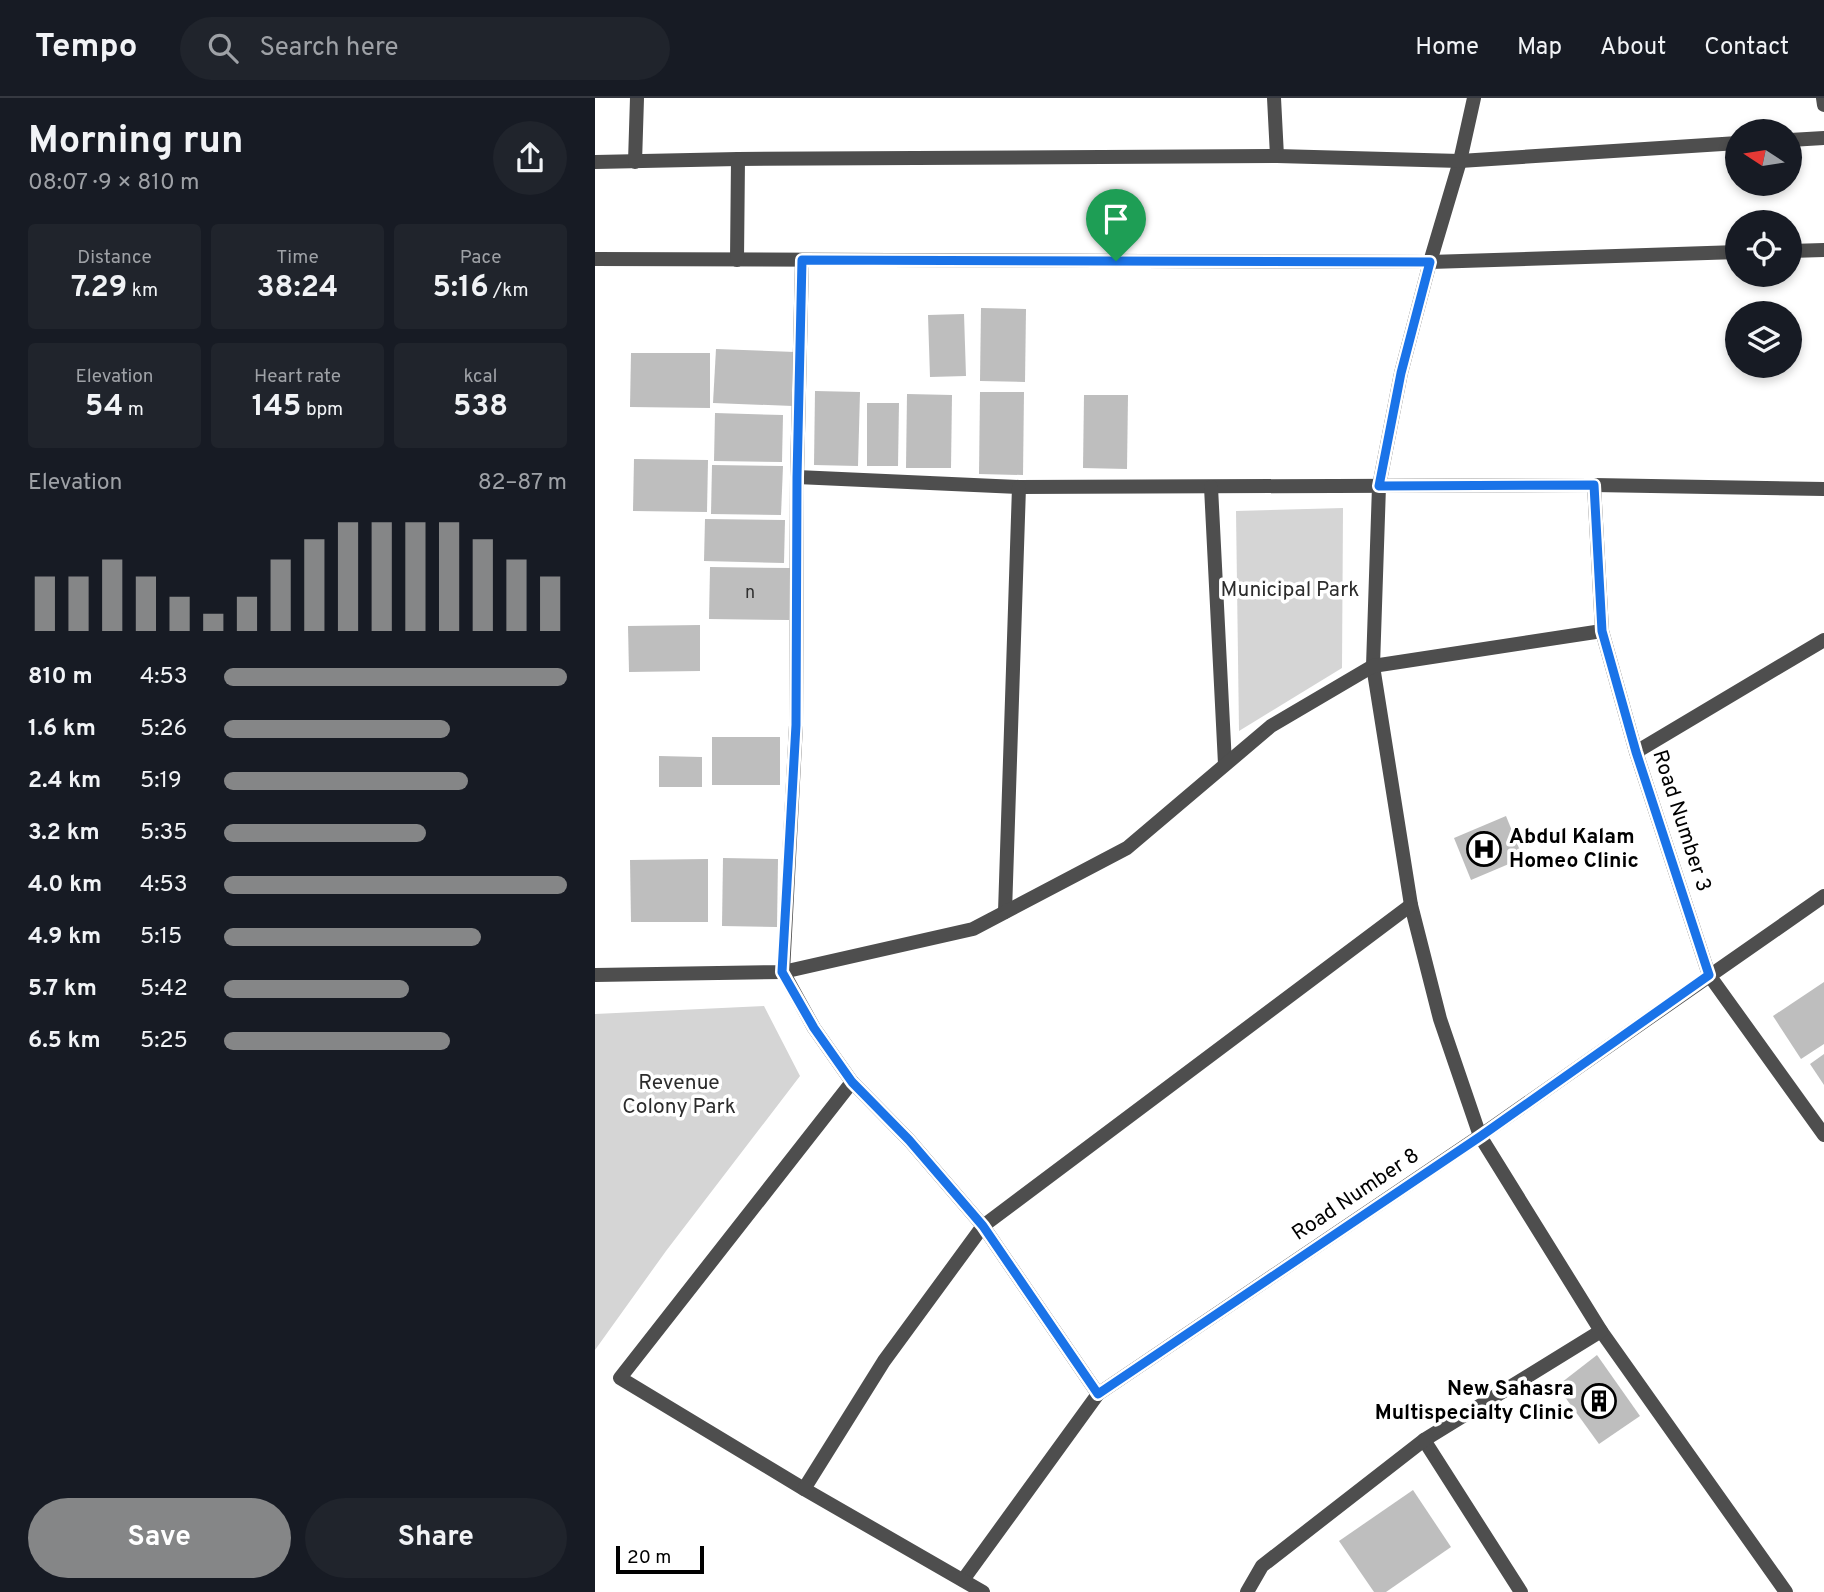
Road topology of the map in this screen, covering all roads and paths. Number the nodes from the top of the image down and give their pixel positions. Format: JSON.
{"nodes":[{"id":1,"x":636,"y":98,"type":"edge"},
{"id":2,"x":1274,"y":98,"type":"edge"},
{"id":3,"x":1474,"y":98,"type":"edge"},
{"id":4,"x":1823,"y":98,"type":"edge"},
{"id":5,"x":1824,"y":105,"type":"edge"},
{"id":6,"x":1824,"y":138,"type":"edge"},
{"id":7,"x":1803,"y":139,"type":"edge"},
{"id":8,"x":1725,"y":144,"type":"edge"},
{"id":9,"x":1277,"y":156,"type":"junction"},
{"id":10,"x":738,"y":159,"type":"junction"},
{"id":11,"x":1460,"y":161,"type":"junction"},
{"id":12,"x":595,"y":162,"type":"edge"},
{"id":13,"x":635,"y":162,"type":"junction"},
{"id":14,"x":1824,"y":250,"type":"edge"},
{"id":15,"x":1802,"y":251,"type":"edge"},
{"id":16,"x":1725,"y":252,"type":"edge"},
{"id":17,"x":595,"y":259,"type":"edge"},
{"id":18,"x":737,"y":260,"type":"junction"},
{"id":19,"x":802,"y":260,"type":"junction"},
{"id":20,"x":1430,"y":262,"type":"junction"},
{"id":21,"x":797,"y":477,"type":"junction"},
{"id":22,"x":1594,"y":485,"type":"junction"},
{"id":23,"x":1379,"y":486,"type":"junction"},
{"id":24,"x":1019,"y":487,"type":"junction"},
{"id":25,"x":1211,"y":487,"type":"junction"},
{"id":26,"x":1824,"y":489,"type":"edge"},
{"id":27,"x":1602,"y":631,"type":"junction"},
{"id":28,"x":1824,"y":640,"type":"edge"},
{"id":29,"x":1373,"y":666,"type":"junction"},
{"id":30,"x":1636,"y":752,"type":"junction"},
{"id":31,"x":1225,"y":764,"type":"junction"},
{"id":32,"x":1824,"y":897,"type":"edge"},
{"id":33,"x":1411,"y":905,"type":"junction"},
{"id":34,"x":1005,"y":912,"type":"junction"},
{"id":35,"x":782,"y":972,"type":"junction"},
{"id":36,"x":595,"y":975,"type":"edge"},
{"id":37,"x":1709,"y":975,"type":"junction"},
{"id":38,"x":852,"y":1082,"type":"junction"},
{"id":39,"x":1824,"y":1135,"type":"edge"},
{"id":40,"x":1481,"y":1136,"type":"junction"},
{"id":41,"x":983,"y":1226,"type":"junction"},
{"id":42,"x":1601,"y":1331,"type":"junction"},
{"id":43,"x":1098,"y":1394,"type":"junction"},
{"id":44,"x":1424,"y":1440,"type":"junction"},
{"id":45,"x":804,"y":1489,"type":"junction"},
{"id":46,"x":963,"y":1580,"type":"junction"},
{"id":47,"x":983,"y":1592,"type":"edge"},
{"id":48,"x":1247,"y":1592,"type":"edge"},
{"id":49,"x":1521,"y":1592,"type":"edge"},
{"id":50,"x":1786,"y":1592,"type":"edge"}],
"edges":[{"from":1,"to":13,"type":"street"},
{"from":2,"to":9,"type":"street"},
{"from":3,"to":11,"type":"street"},
{"from":4,"to":5,"type":"street"},
{"from":6,"to":7,"type":"street"},
{"from":8,"to":11,"type":"street"},
{"from":9,"to":10,"type":"street"},
{"from":9,"to":11,"type":"street"},
{"from":10,"to":13,"type":"street"},
{"from":10,"to":18,"type":"street"},
{"from":11,"to":20,"type":"street"},
{"from":12,"to":13,"type":"street"},
{"from":14,"to":15,"type":"street"},
{"from":16,"to":20,"type":"street"},
{"from":17,"to":18,"type":"street"},
{"from":18,"to":19,"type":"street"},
{"from":19,"to":20,"type":"street"},
{"from":19,"to":21,"type":"street"},
{"from":20,"to":23,"type":"street"},
{"from":21,"to":24,"type":"street"},
{"from":21,"to":35,"type":"street"},
{"from":22,"to":23,"type":"street"},
{"from":22,"to":26,"type":"street"},
{"from":22,"to":27,"type":"street","name":"Road Number 3"},
{"from":23,"to":25,"type":"street"},
{"from":23,"to":29,"type":"street"},
{"from":24,"to":25,"type":"street"},
{"from":24,"to":34,"type":"street"},
{"from":25,"to":31,"type":"street"},
{"from":27,"to":29,"type":"street"},
{"from":27,"to":30,"type":"street","name":"Road Number 3"},
{"from":28,"to":30,"type":"street"},
{"from":29,"to":31,"type":"street"},
{"from":29,"to":33,"type":"street"},
{"from":30,"to":37,"type":"street","name":"Road Number 3"},
{"from":31,"to":34,"type":"street"},
{"from":32,"to":37,"type":"street","name":"Road Number 8"},
{"from":33,"to":40,"type":"street"},
{"from":33,"to":41,"type":"street"},
{"from":34,"to":35,"type":"street"},
{"from":35,"to":36,"type":"street"},
{"from":35,"to":38,"type":"street"},
{"from":37,"to":39,"type":"street","name":"Road Number 3"},
{"from":37,"to":40,"type":"street","name":"Road Number 8"},
{"from":38,"to":41,"type":"street"},
{"from":38,"to":45,"type":"street"},
{"from":40,"to":42,"type":"street"},
{"from":40,"to":43,"type":"street","name":"Road Number 8"},
{"from":41,"to":43,"type":"street"},
{"from":41,"to":45,"type":"street"},
{"from":42,"to":44,"type":"street"},
{"from":42,"to":50,"type":"street"},
{"from":43,"to":46,"type":"street","name":"Road Number 8"},
{"from":44,"to":48,"type":"street"},
{"from":44,"to":49,"type":"street"},
{"from":45,"to":46,"type":"street"},
{"from":46,"to":47,"type":"street"}]}
